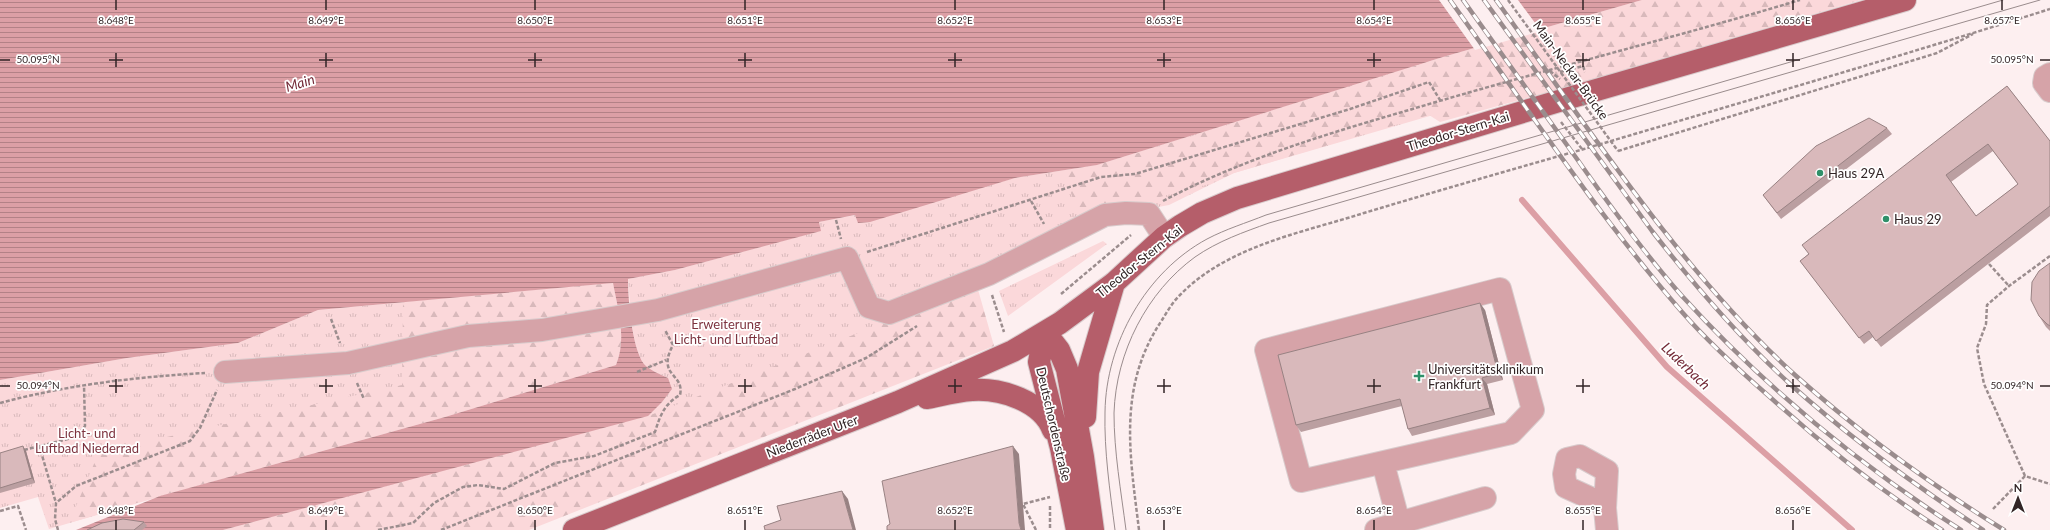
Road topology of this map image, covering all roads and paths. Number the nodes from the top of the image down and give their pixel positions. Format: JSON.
{"nodes":[{"id":1,"x":1508,"y":0,"type":"edge"},
{"id":2,"x":1800,"y":0,"type":"edge"},
{"id":3,"x":1905,"y":0,"type":"edge"},
{"id":4,"x":2050,"y":9,"type":"edge"},
{"id":5,"x":1978,"y":31,"type":"junction"},
{"id":6,"x":1550,"y":71,"type":"junction"},
{"id":7,"x":1560,"y":72,"type":"junction"},
{"id":8,"x":1585,"y":73,"type":"dead end"},
{"id":9,"x":2050,"y":74,"type":"edge"},
{"id":10,"x":1561,"y":79,"type":"dead end"},
{"id":11,"x":2050,"y":91,"type":"edge"},
{"id":12,"x":1440,"y":100,"type":"junction"},
{"id":13,"x":1558,"y":118,"type":"dead end"},
{"id":14,"x":1582,"y":149,"type":"junction"},
{"id":15,"x":1031,"y":200,"type":"junction"},
{"id":16,"x":1149,"y":214,"type":"junction"},
{"id":17,"x":836,"y":220,"type":"dead end"},
{"id":18,"x":1045,"y":226,"type":"dead end"},
{"id":19,"x":1164,"y":237,"type":"junction"},
{"id":20,"x":2050,"y":256,"type":"edge"},
{"id":21,"x":847,"y":258,"type":"junction"},
{"id":22,"x":1989,"y":264,"type":"edge"},
{"id":23,"x":1114,"y":283,"type":"junction"},
{"id":24,"x":2009,"y":286,"type":"junction"},
{"id":25,"x":992,"y":294,"type":"dead end"},
{"id":26,"x":648,"y":311,"type":"junction"},
{"id":27,"x":918,"y":325,"type":"dead end"},
{"id":28,"x":1045,"y":332,"type":"junction"},
{"id":29,"x":1005,"y":334,"type":"dead end"},
{"id":30,"x":667,"y":360,"type":"junction"},
{"id":31,"x":225,"y":372,"type":"junction"},
{"id":32,"x":637,"y":372,"type":"dead end"},
{"id":33,"x":84,"y":385,"type":"junction"},
{"id":34,"x":898,"y":402,"type":"junction"},
{"id":35,"x":0,"y":403,"type":"edge"},
{"id":36,"x":39,"y":445,"type":"junction"},
{"id":37,"x":1061,"y":448,"type":"junction"},
{"id":38,"x":19,"y":451,"type":"edge"},
{"id":39,"x":1083,"y":457,"type":"junction"},
{"id":40,"x":1383,"y":463,"type":"junction"},
{"id":41,"x":2025,"y":476,"type":"junction"},
{"id":42,"x":2050,"y":484,"type":"edge"},
{"id":43,"x":1485,"y":498,"type":"dead end"},
{"id":44,"x":56,"y":504,"type":"junction"},
{"id":45,"x":1605,"y":508,"type":"dead end"},
{"id":46,"x":1993,"y":509,"type":"dead end"},
{"id":47,"x":0,"y":511,"type":"edge"},
{"id":48,"x":1400,"y":527,"type":"edge"},
{"id":49,"x":26,"y":530,"type":"edge"},
{"id":50,"x":58,"y":530,"type":"edge"},
{"id":51,"x":378,"y":530,"type":"edge"},
{"id":52,"x":441,"y":530,"type":"edge"},
{"id":53,"x":574,"y":530,"type":"edge"},
{"id":54,"x":1036,"y":530,"type":"edge"},
{"id":55,"x":1050,"y":530,"type":"edge"},
{"id":56,"x":1077,"y":530,"type":"edge"},
{"id":57,"x":1093,"y":530,"type":"edge"},
{"id":58,"x":1139,"y":530,"type":"edge"},
{"id":59,"x":1376,"y":530,"type":"edge"},
{"id":60,"x":1608,"y":530,"type":"edge"}],
"edges":[{"from":1,"to":7,"type":"path","name":"Main-Neckar-Brücke","bridge":true},
{"from":2,"to":6,"type":"path"},
{"from":3,"to":19,"type":"main road","name":"Theodor-Stern-Kai"},
{"from":4,"to":5,"type":"path"},
{"from":5,"to":7,"type":"path","name":"Main-Neckar-Brücke","bridge":true},
{"from":5,"to":14,"type":"path"},
{"from":6,"to":10,"type":"path"},
{"from":6,"to":12,"type":"path"},
{"from":7,"to":8,"type":"path"},
{"from":9,"to":11,"type":"lane"},
{"from":12,"to":15,"type":"path"},
{"from":12,"to":16,"type":"path"},
{"from":13,"to":14,"type":"path"},
{"from":14,"to":58,"type":"path"},
{"from":15,"to":18,"type":"path"},
{"from":15,"to":21,"type":"path"},
{"from":16,"to":19,"type":"lane"},
{"from":16,"to":21,"type":"lane"},
{"from":17,"to":21,"type":"path"},
{"from":19,"to":23,"type":"main road","name":"Theodor-Stern-Kai"},
{"from":20,"to":24,"type":"path"},
{"from":21,"to":26,"type":"lane"},
{"from":22,"to":24,"type":"path"},
{"from":23,"to":28,"type":"main road","name":"Theodor-Stern-Kai"},
{"from":23,"to":39,"type":"main road"},
{"from":24,"to":41,"type":"path"},
{"from":25,"to":29,"type":"path"},
{"from":26,"to":30,"type":"path"},
{"from":26,"to":31,"type":"lane"},
{"from":27,"to":52,"type":"path"},
{"from":28,"to":34,"type":"main road","name":"Niederräder Ufer"},
{"from":28,"to":37,"type":"main road","name":"Deutschordenstraße"},
{"from":28,"to":39,"type":"main road","name":"Deutschordenstraße"},
{"from":30,"to":32,"type":"path"},
{"from":30,"to":51,"type":"path"},
{"from":31,"to":33,"type":"path"},
{"from":31,"to":44,"type":"path"},
{"from":33,"to":35,"type":"path"},
{"from":33,"to":36,"type":"path"},
{"from":34,"to":37,"type":"main road"},
{"from":34,"to":53,"type":"main road","name":"Niederräder Ufer"},
{"from":36,"to":38,"type":"path"},
{"from":36,"to":44,"type":"path"},
{"from":37,"to":56,"type":"main road","name":"Deutschordenstraße"},
{"from":39,"to":57,"type":"main road","name":"Deutschordenstraße"},
{"from":40,"to":40,"type":"lane"},
{"from":40,"to":48,"type":"lane"},
{"from":41,"to":42,"type":"path"},
{"from":41,"to":46,"type":"path"},
{"from":43,"to":48,"type":"lane"},
{"from":44,"to":50,"type":"path"},
{"from":45,"to":60,"type":"lane"},
{"from":47,"to":49,"type":"path"},
{"from":48,"to":59,"type":"lane"},
{"from":54,"to":55,"type":"path"}]}
